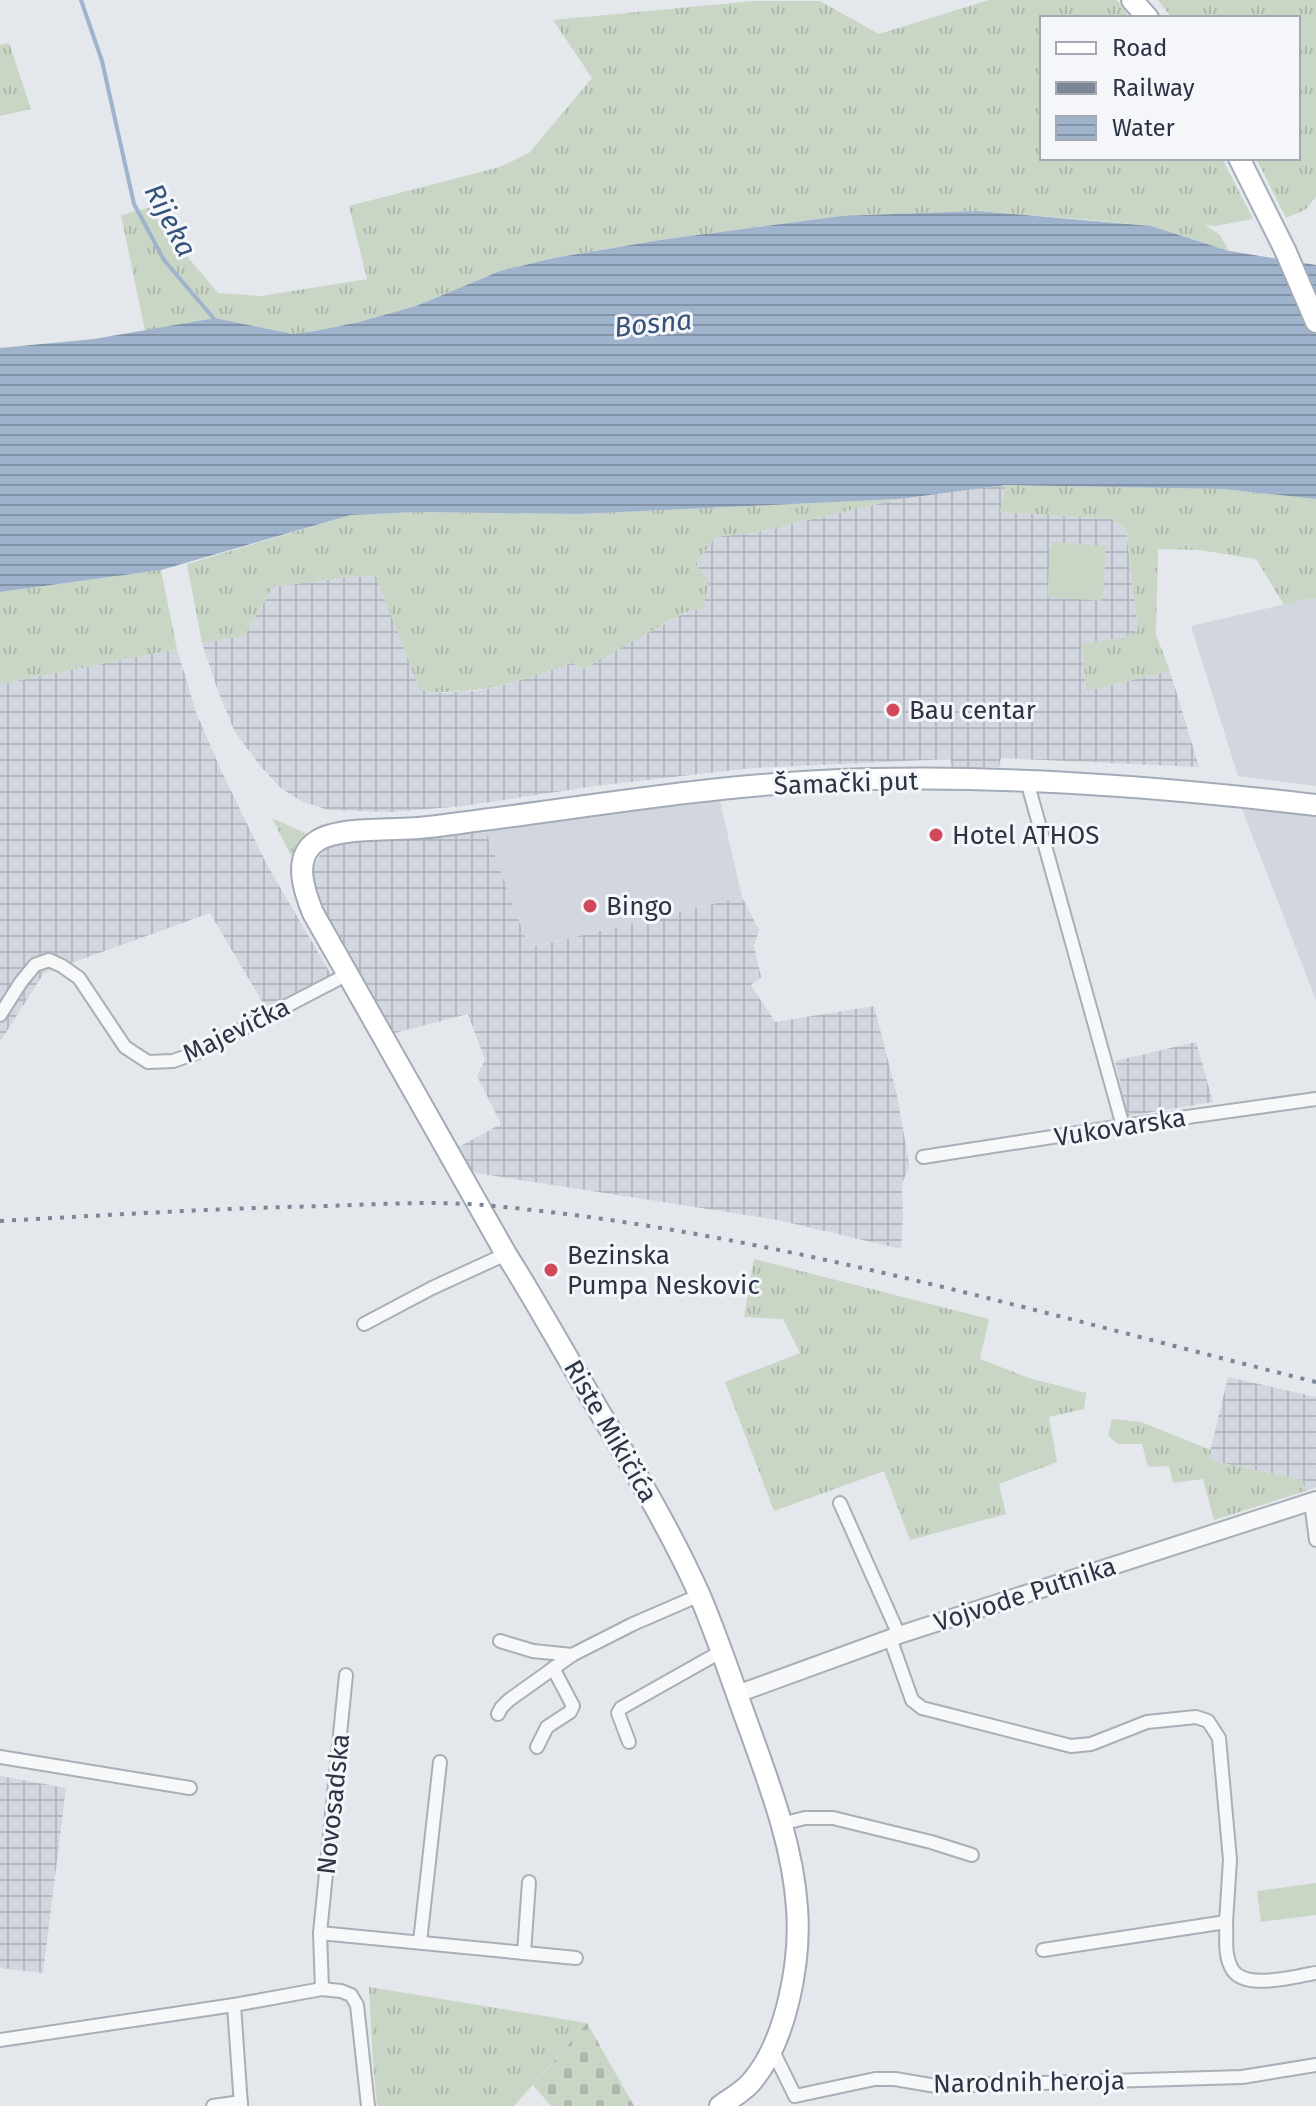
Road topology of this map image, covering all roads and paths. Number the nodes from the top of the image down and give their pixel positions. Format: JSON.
{"nodes":[{"id":1,"x":1132,"y":0,"type":"edge"},
{"id":2,"x":1146,"y":16,"type":"edge"},
{"id":3,"x":1240,"y":160,"type":"edge"},
{"id":4,"x":1316,"y":322,"type":"edge"},
{"id":5,"x":1027,"y":781,"type":"junction"},
{"id":6,"x":1316,"y":805,"type":"edge"},
{"id":7,"x":378,"y":830,"type":"joint"},
{"id":8,"x":348,"y":974,"type":"junction"},
{"id":9,"x":0,"y":1015,"type":"edge"},
{"id":10,"x":1316,"y":1099,"type":"edge"},
{"id":11,"x":1123,"y":1126,"type":"junction"},
{"id":12,"x":923,"y":1157,"type":"dead end"},
{"id":13,"x":506,"y":1254,"type":"junction"},
{"id":14,"x":364,"y":1324,"type":"dead end"},
{"id":15,"x":1314,"y":1501,"type":"edge"},
{"id":16,"x":840,"y":1503,"type":"dead end"},
{"id":17,"x":1316,"y":1540,"type":"edge"},
{"id":18,"x":700,"y":1595,"type":"junction"},
{"id":19,"x":894,"y":1636,"type":"junction"},
{"id":20,"x":500,"y":1641,"type":"dead end"},
{"id":21,"x":722,"y":1651,"type":"junction"},
{"id":22,"x":572,"y":1655,"type":"junction"},
{"id":23,"x":553,"y":1668,"type":"junction"},
{"id":24,"x":346,"y":1675,"type":"dead end"},
{"id":25,"x":737,"y":1694,"type":"junction"},
{"id":26,"x":498,"y":1714,"type":"dead end"},
{"id":27,"x":629,"y":1742,"type":"dead end"},
{"id":28,"x":537,"y":1747,"type":"dead end"},
{"id":29,"x":0,"y":1757,"type":"edge"},
{"id":30,"x":440,"y":1762,"type":"dead end"},
{"id":31,"x":190,"y":1788,"type":"dead end"},
{"id":32,"x":781,"y":1824,"type":"junction"},
{"id":33,"x":972,"y":1855,"type":"dead end"},
{"id":34,"x":529,"y":1882,"type":"dead end"},
{"id":35,"x":1226,"y":1922,"type":"junction"},
{"id":36,"x":320,"y":1933,"type":"junction"},
{"id":37,"x":420,"y":1942,"type":"junction"},
{"id":38,"x":1043,"y":1950,"type":"dead end"},
{"id":39,"x":524,"y":1953,"type":"junction"},
{"id":40,"x":576,"y":1958,"type":"dead end"},
{"id":41,"x":1316,"y":1973,"type":"edge"},
{"id":42,"x":322,"y":1989,"type":"junction"},
{"id":43,"x":234,"y":2005,"type":"junction"},
{"id":44,"x":0,"y":2040,"type":"edge"},
{"id":45,"x":772,"y":2049,"type":"junction"},
{"id":46,"x":1316,"y":2065,"type":"edge"},
{"id":47,"x":797,"y":2101,"type":"edge"},
{"id":48,"x":241,"y":2104,"type":"edge"},
{"id":49,"x":213,"y":2106,"type":"edge"},
{"id":50,"x":368,"y":2106,"type":"edge"},
{"id":51,"x":720,"y":2106,"type":"edge"}],
"edges":[{"from":1,"to":2,"type":"main road"},
{"from":3,"to":4,"type":"main road"},
{"from":5,"to":6,"type":"main road","name":"Šamački put"},
{"from":5,"to":7,"type":"main road","name":"Šamački put"},
{"from":5,"to":11,"type":"street"},
{"from":7,"to":8,"type":"main road","name":"Riste Mikičića"},
{"from":8,"to":9,"type":"street","name":"Majevička"},
{"from":8,"to":13,"type":"main road","name":"Riste Mikičića"},
{"from":10,"to":11,"type":"street","name":"Vukovarska"},
{"from":11,"to":12,"type":"street","name":"Vukovarska"},
{"from":13,"to":14,"type":"street"},
{"from":13,"to":18,"type":"main road","name":"Riste Mikičića"},
{"from":15,"to":17,"type":"street"},
{"from":15,"to":19,"type":"street","name":"Vojvode Putnika"},
{"from":16,"to":19,"type":"street"},
{"from":18,"to":21,"type":"main road","name":"Riste Mikičića"},
{"from":18,"to":22,"type":"street"},
{"from":19,"to":25,"type":"street","name":"Vojvode Putnika"},
{"from":19,"to":35,"type":"street"},
{"from":20,"to":22,"type":"street"},
{"from":21,"to":25,"type":"main road","name":"Riste Mikičića"},
{"from":21,"to":27,"type":"street"},
{"from":22,"to":23,"type":"street"},
{"from":23,"to":26,"type":"street"},
{"from":23,"to":28,"type":"street"},
{"from":24,"to":36,"type":"street","name":"Novosadska"},
{"from":25,"to":32,"type":"main road","name":"Riste Mikičića"},
{"from":29,"to":31,"type":"street"},
{"from":30,"to":37,"type":"street"},
{"from":32,"to":33,"type":"street"},
{"from":32,"to":45,"type":"main road","name":"Riste Mikičića"},
{"from":34,"to":39,"type":"street"},
{"from":35,"to":38,"type":"street"},
{"from":35,"to":41,"type":"street"},
{"from":36,"to":37,"type":"street"},
{"from":36,"to":42,"type":"street","name":"Novosadska"},
{"from":37,"to":39,"type":"street"},
{"from":39,"to":40,"type":"street"},
{"from":42,"to":43,"type":"street"},
{"from":42,"to":50,"type":"street"},
{"from":43,"to":44,"type":"street"},
{"from":43,"to":48,"type":"street"},
{"from":45,"to":47,"type":"street","name":"Narodnih heroja"},
{"from":45,"to":51,"type":"main road","name":"Riste Mikičića"},
{"from":46,"to":47,"type":"street","name":"Narodnih heroja"},
{"from":48,"to":49,"type":"street"}]}
